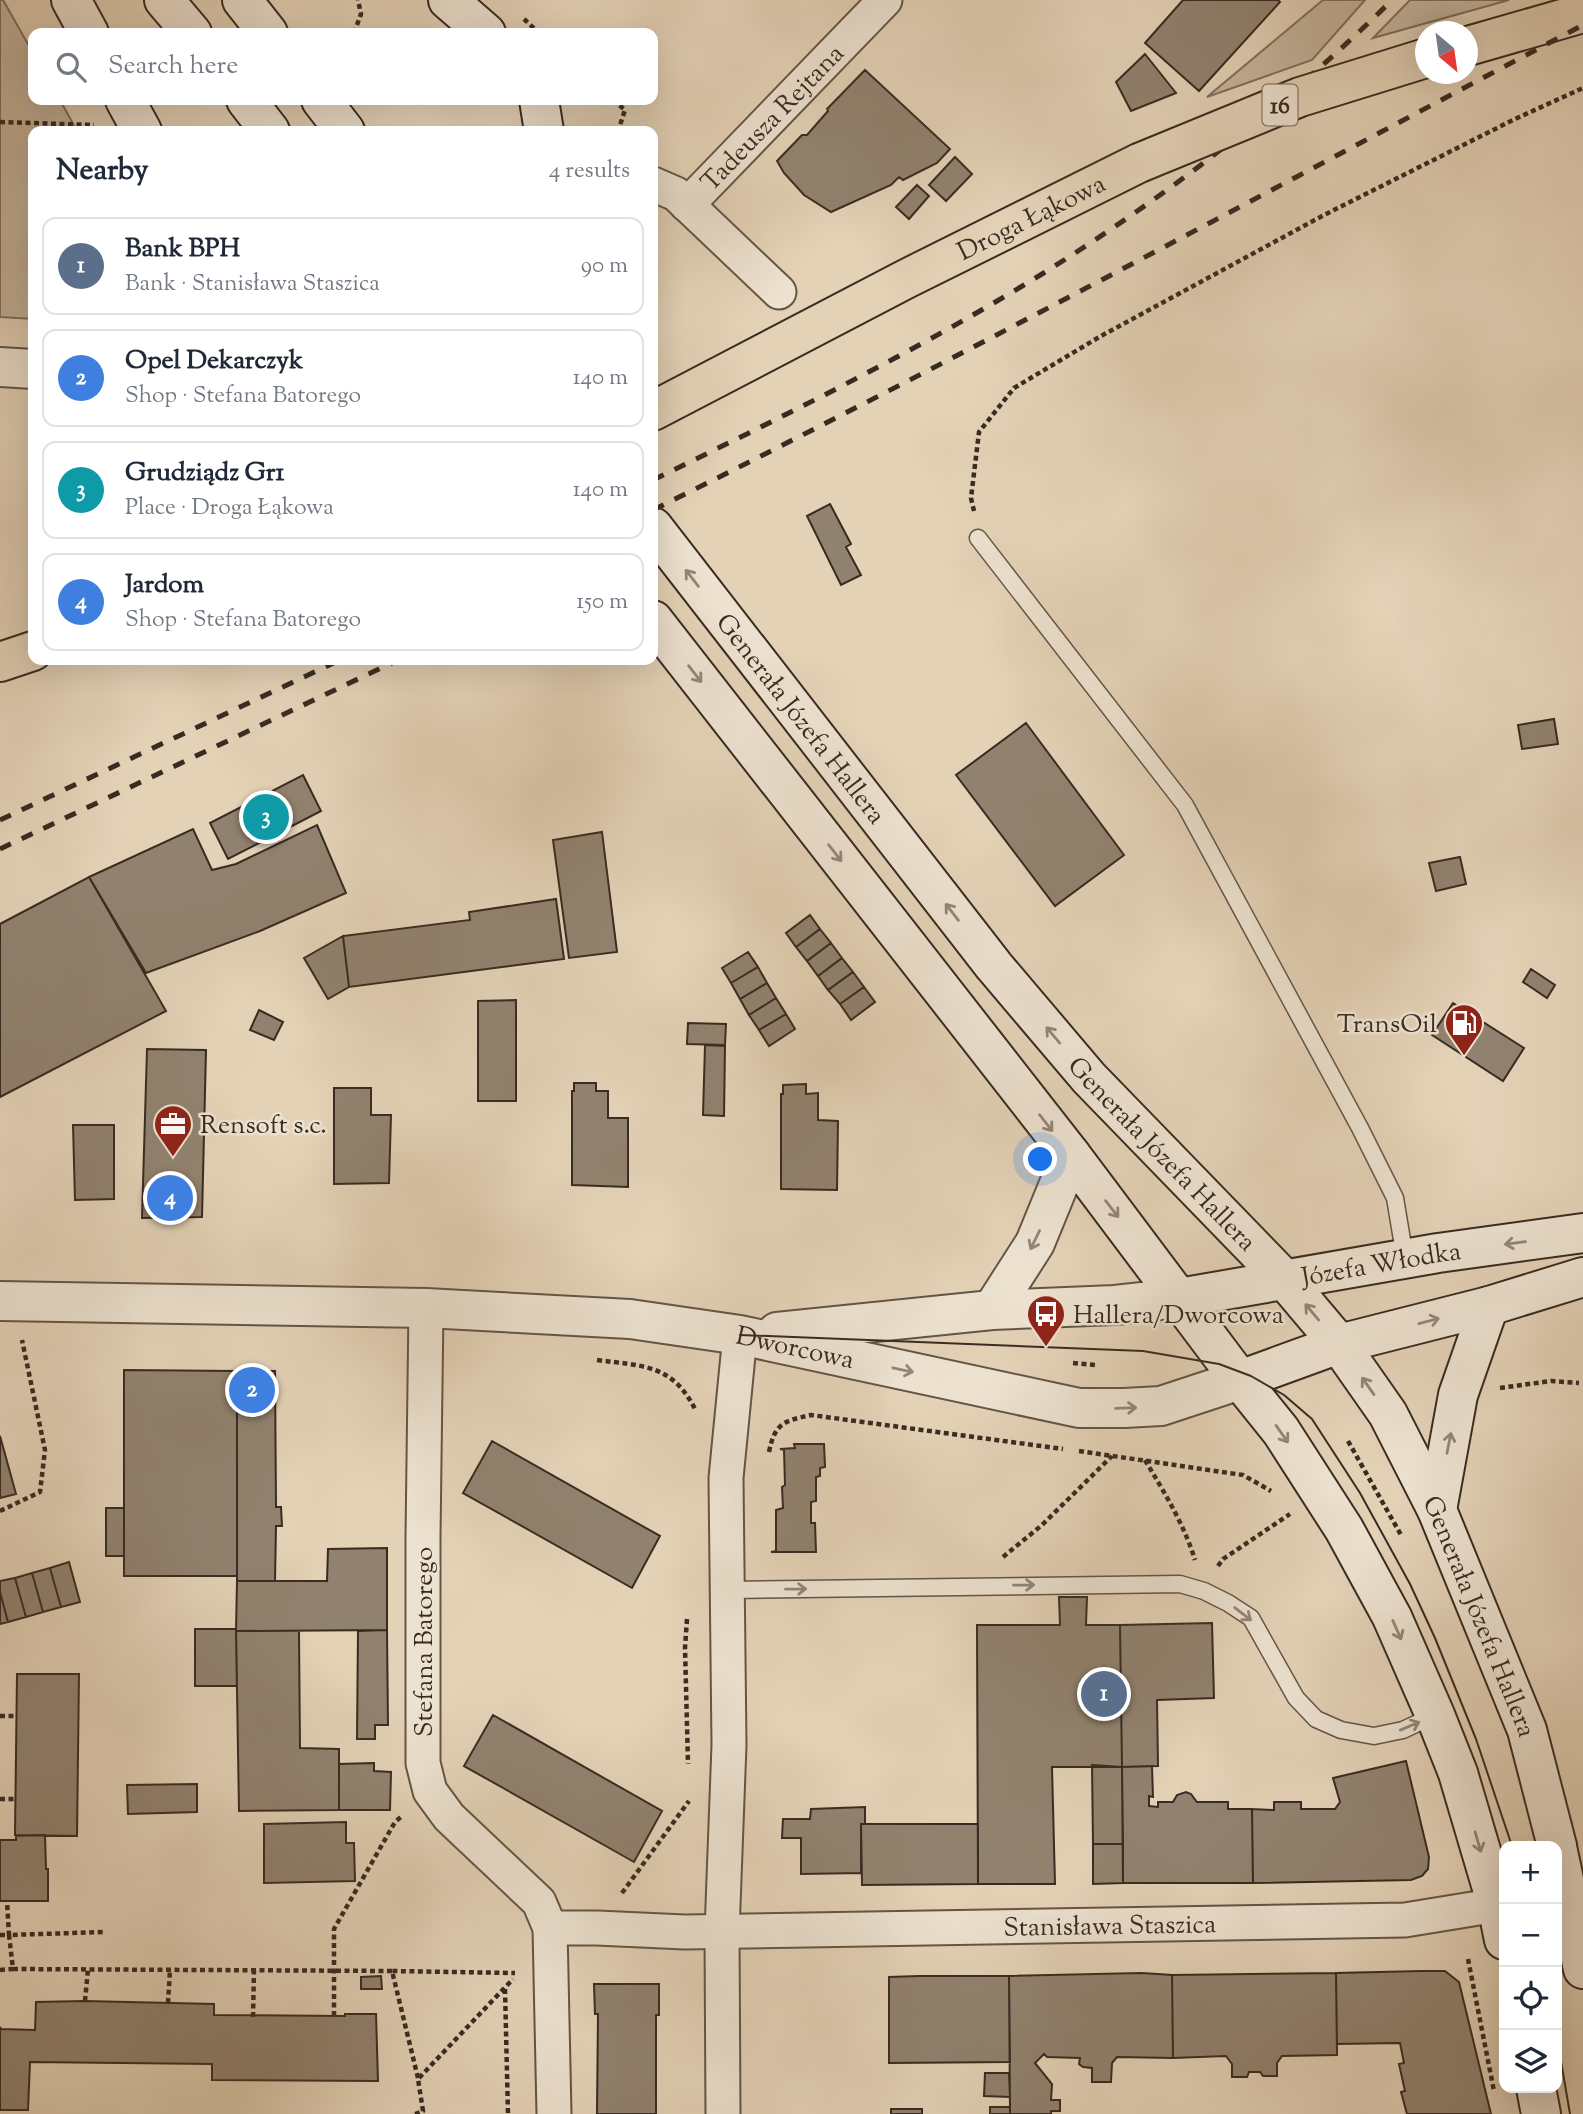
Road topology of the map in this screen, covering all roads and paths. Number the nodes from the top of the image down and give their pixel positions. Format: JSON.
{"nodes":[{"id":1,"x":71,"y":0,"type":"edge"},
{"id":2,"x":164,"y":0,"type":"edge"},
{"id":3,"x":242,"y":0,"type":"edge"},
{"id":4,"x":358,"y":0,"type":"edge"},
{"id":5,"x":447,"y":0,"type":"edge"},
{"id":6,"x":885,"y":0,"type":"edge"},
{"id":7,"x":1583,"y":13,"type":"edge"},
{"id":8,"x":86,"y":28,"type":"edge"},
{"id":9,"x":188,"y":28,"type":"edge"},
{"id":10,"x":264,"y":28,"type":"edge"},
{"id":11,"x":356,"y":28,"type":"edge"},
{"id":12,"x":480,"y":28,"type":"edge"},
{"id":13,"x":1478,"y":43,"type":"edge"},
{"id":14,"x":1415,"y":61,"type":"edge"},
{"id":15,"x":1583,"y":88,"type":"edge"},
{"id":16,"x":128,"y":105,"type":"edge"},
{"id":17,"x":250,"y":105,"type":"edge"},
{"id":18,"x":325,"y":105,"type":"edge"},
{"id":19,"x":540,"y":105,"type":"edge"},
{"id":20,"x":619,"y":105,"type":"edge"},
{"id":21,"x":0,"y":122,"type":"edge"},
{"id":22,"x":81,"y":126,"type":"dead end"},
{"id":23,"x":139,"y":126,"type":"edge"},
{"id":24,"x":266,"y":126,"type":"edge"},
{"id":25,"x":341,"y":126,"type":"edge"},
{"id":26,"x":543,"y":126,"type":"edge"},
{"id":27,"x":620,"y":126,"type":"edge"},
{"id":28,"x":658,"y":186,"type":"edge"},
{"id":29,"x":688,"y":205,"type":"junction"},
{"id":30,"x":779,"y":292,"type":"dead end"},
{"id":31,"x":0,"y":367,"type":"edge"},
{"id":32,"x":28,"y":369,"type":"edge"},
{"id":33,"x":658,"y":408,"type":"edge"},
{"id":34,"x":658,"y":533,"type":"edge"},
{"id":35,"x":978,"y":538,"type":"joint"},
{"id":36,"x":658,"y":626,"type":"edge"},
{"id":37,"x":28,"y":653,"type":"edge"},
{"id":38,"x":0,"y":662,"type":"edge"},
{"id":39,"x":1072,"y":1155,"type":"junction"},
{"id":40,"x":1583,"y":1233,"type":"edge"},
{"id":41,"x":1405,"y":1259,"type":"junction"},
{"id":42,"x":1583,"y":1277,"type":"edge"},
{"id":43,"x":1285,"y":1280,"type":"junction"},
{"id":44,"x":1179,"y":1298,"type":"junction"},
{"id":45,"x":0,"y":1301,"type":"edge"},
{"id":46,"x":1489,"y":1306,"type":"junction"},
{"id":47,"x":426,"y":1308,"type":"junction"},
{"id":48,"x":992,"y":1310,"type":"junction"},
{"id":49,"x":740,"y":1335,"type":"junction"},
{"id":50,"x":22,"y":1336,"type":"dead end"},
{"id":51,"x":1339,"y":1344,"type":"junction"},
{"id":52,"x":589,"y":1359,"type":"dead end"},
{"id":53,"x":1240,"y":1380,"type":"junction"},
{"id":54,"x":1579,"y":1383,"type":"dead end"},
{"id":55,"x":1489,"y":1390,"type":"dead end"},
{"id":56,"x":700,"y":1418,"type":"dead end"},
{"id":57,"x":1348,"y":1441,"type":"dead end"},
{"id":58,"x":1113,"y":1455,"type":"junction"},
{"id":59,"x":768,"y":1458,"type":"dead end"},
{"id":60,"x":1145,"y":1460,"type":"junction"},
{"id":61,"x":1274,"y":1493,"type":"dead end"},
{"id":62,"x":1437,"y":1510,"type":"junction"},
{"id":63,"x":0,"y":1511,"type":"edge"},
{"id":64,"x":1299,"y":1517,"type":"dead end"},
{"id":65,"x":1404,"y":1539,"type":"dead end"},
{"id":66,"x":969,"y":1586,"type":"junction"},
{"id":67,"x":728,"y":1590,"type":"junction"},
{"id":68,"x":1204,"y":1591,"type":"junction"},
{"id":69,"x":1435,"y":1715,"type":"junction"},
{"id":70,"x":0,"y":1716,"type":"edge"},
{"id":71,"x":16,"y":1716,"type":"dead end"},
{"id":72,"x":729,"y":1745,"type":"junction"},
{"id":73,"x":430,"y":1791,"type":"junction"},
{"id":74,"x":15,"y":1799,"type":"dead end"},
{"id":75,"x":0,"y":1800,"type":"edge"},
{"id":76,"x":1555,"y":1841,"type":"edge"},
{"id":77,"x":1562,"y":1870,"type":"edge"},
{"id":78,"x":7,"y":1901,"type":"dead end"},
{"id":79,"x":1499,"y":1916,"type":"edge"},
{"id":80,"x":1499,"y":1923,"type":"edge"},
{"id":81,"x":550,"y":1928,"type":"junction"},
{"id":82,"x":597,"y":1928,"type":"junction"},
{"id":83,"x":722,"y":1931,"type":"junction"},
{"id":84,"x":105,"y":1932,"type":"dead end"},
{"id":85,"x":0,"y":1935,"type":"edge"},
{"id":86,"x":9,"y":1935,"type":"junction"},
{"id":87,"x":1465,"y":1947,"type":"dead end"},
{"id":88,"x":13,"y":1969,"type":"junction"},
{"id":89,"x":88,"y":1969,"type":"junction"},
{"id":90,"x":170,"y":1969,"type":"junction"},
{"id":91,"x":1583,"y":1969,"type":"edge"},
{"id":92,"x":0,"y":1970,"type":"edge"},
{"id":93,"x":254,"y":1970,"type":"junction"},
{"id":94,"x":334,"y":1971,"type":"junction"},
{"id":95,"x":392,"y":1971,"type":"junction"},
{"id":96,"x":505,"y":1987,"type":"junction"},
{"id":97,"x":85,"y":2001,"type":"dead end"},
{"id":98,"x":169,"y":2003,"type":"dead end"},
{"id":99,"x":334,"y":2016,"type":"dead end"},
{"id":100,"x":253,"y":2017,"type":"dead end"},
{"id":101,"x":418,"y":2079,"type":"junction"},
{"id":102,"x":1537,"y":2093,"type":"edge"},
{"id":103,"x":1496,"y":2101,"type":"dead end"},
{"id":104,"x":424,"y":2113,"type":"edge"},
{"id":105,"x":415,"y":2114,"type":"edge"},
{"id":106,"x":508,"y":2114,"type":"edge"},
{"id":107,"x":554,"y":2114,"type":"edge"},
{"id":108,"x":723,"y":2114,"type":"edge"},
{"id":109,"x":1541,"y":2114,"type":"edge"}],
"edges":[{"from":1,"to":8,"type":"main road"},
{"from":2,"to":9,"type":"main road"},
{"from":3,"to":10,"type":"main road"},
{"from":4,"to":11,"type":"path"},
{"from":5,"to":12,"type":"main road"},
{"from":6,"to":29,"type":"street","name":"Tadeusza Rejtana"},
{"from":7,"to":13,"type":"main road"},
{"from":14,"to":33,"type":"main road","name":"Droga Łąkowa","number":"16","bridge":true},
{"from":15,"to":35,"type":"path"},
{"from":16,"to":23,"type":"main road"},
{"from":17,"to":24,"type":"main road"},
{"from":18,"to":25,"type":"main road"},
{"from":19,"to":26,"type":"main road"},
{"from":20,"to":27,"type":"path"},
{"from":21,"to":22,"type":"path"},
{"from":28,"to":29,"type":"street","name":"Tadeusza Rejtana"},
{"from":29,"to":30,"type":"street","name":"Tadeusza Rejtana"},
{"from":31,"to":32,"type":"main road"},
{"from":43,"to":34,"type":"main road","name":"Generała Józefa Hallera","one_way":true},
{"from":35,"to":41,"type":"lane"},
{"from":36,"to":39,"type":"main road","one_way":true},
{"from":37,"to":38,"type":"main road"},
{"from":39,"to":44,"type":"main road","one_way":true},
{"from":39,"to":48,"type":"main road","one_way":true},
{"from":40,"to":41,"type":"main road","name":"Józefa Włodka","one_way":true},
{"from":41,"to":43,"type":"main road","name":"Józefa Włodka"},
{"from":42,"to":46,"type":"main road"},
{"from":43,"to":44,"type":"main road","name":"Józefa Włodka"},
{"from":51,"to":43,"type":"main road","name":"Generała Józefa Hallera","one_way":true},
{"from":44,"to":48,"type":"main road","name":"Dworcowa"},
{"from":44,"to":53,"type":"main road"},
{"from":45,"to":47,"type":"main road"},
{"from":51,"to":46,"type":"main road","one_way":true},
{"from":62,"to":46,"type":"main road","one_way":true},
{"from":47,"to":49,"type":"main road"},
{"from":47,"to":73,"type":"street","name":"Stefana Batorego"},
{"from":48,"to":49,"type":"main road","name":"Dworcowa"},
{"from":49,"to":53,"type":"main road","name":"Dworcowa","one_way":true},
{"from":49,"to":67,"type":"street"},
{"from":50,"to":63,"type":"path"},
{"from":51,"to":53,"type":"main road"},
{"from":62,"to":51,"type":"main road","name":"Generała Józefa Hallera","one_way":true},
{"from":52,"to":56,"type":"path"},
{"from":53,"to":69,"type":"main road","one_way":true},
{"from":54,"to":55,"type":"path"},
{"from":57,"to":65,"type":"path"},
{"from":58,"to":59,"type":"path"},
{"from":58,"to":60,"type":"path"},
{"from":58,"to":66,"type":"path"},
{"from":60,"to":61,"type":"path"},
{"from":60,"to":68,"type":"path"},
{"from":62,"to":76,"type":"main road","name":"Generała Józefa Hallera"},
{"from":64,"to":68,"type":"path"},
{"from":67,"to":66,"type":"lane","one_way":true},
{"from":66,"to":68,"type":"lane","one_way":true},
{"from":67,"to":72,"type":"street"},
{"from":68,"to":69,"type":"lane","one_way":true},
{"from":69,"to":79,"type":"main road","one_way":true},
{"from":70,"to":71,"type":"path"},
{"from":72,"to":82,"type":"path"},
{"from":72,"to":83,"type":"street"},
{"from":73,"to":81,"type":"street","name":"Stefana Batorego"},
{"from":73,"to":94,"type":"path"},
{"from":74,"to":75,"type":"path"},
{"from":77,"to":91,"type":"main road","name":"Generała Józefa Hallera"},
{"from":78,"to":86,"type":"path"},
{"from":80,"to":83,"type":"street","name":"Stanisława Staszica"},
{"from":81,"to":82,"type":"street"},
{"from":81,"to":107,"type":"street","name":"Stefana Batorego"},
{"from":82,"to":83,"type":"street"},
{"from":83,"to":108,"type":"street"},
{"from":84,"to":86,"type":"path"},
{"from":85,"to":86,"type":"path"},
{"from":86,"to":88,"type":"path"},
{"from":87,"to":103,"type":"path"},
{"from":88,"to":89,"type":"path"},
{"from":88,"to":92,"type":"path"},
{"from":89,"to":90,"type":"path"},
{"from":89,"to":97,"type":"path"},
{"from":90,"to":93,"type":"path"},
{"from":90,"to":98,"type":"path"},
{"from":93,"to":94,"type":"path"},
{"from":93,"to":100,"type":"path"},
{"from":94,"to":95,"type":"path"},
{"from":94,"to":99,"type":"path"},
{"from":95,"to":96,"type":"path"},
{"from":95,"to":101,"type":"path"},
{"from":96,"to":101,"type":"path"},
{"from":96,"to":106,"type":"path"},
{"from":101,"to":104,"type":"path"},
{"from":102,"to":109,"type":"main road"},
{"from":104,"to":105,"type":"path"}]}
